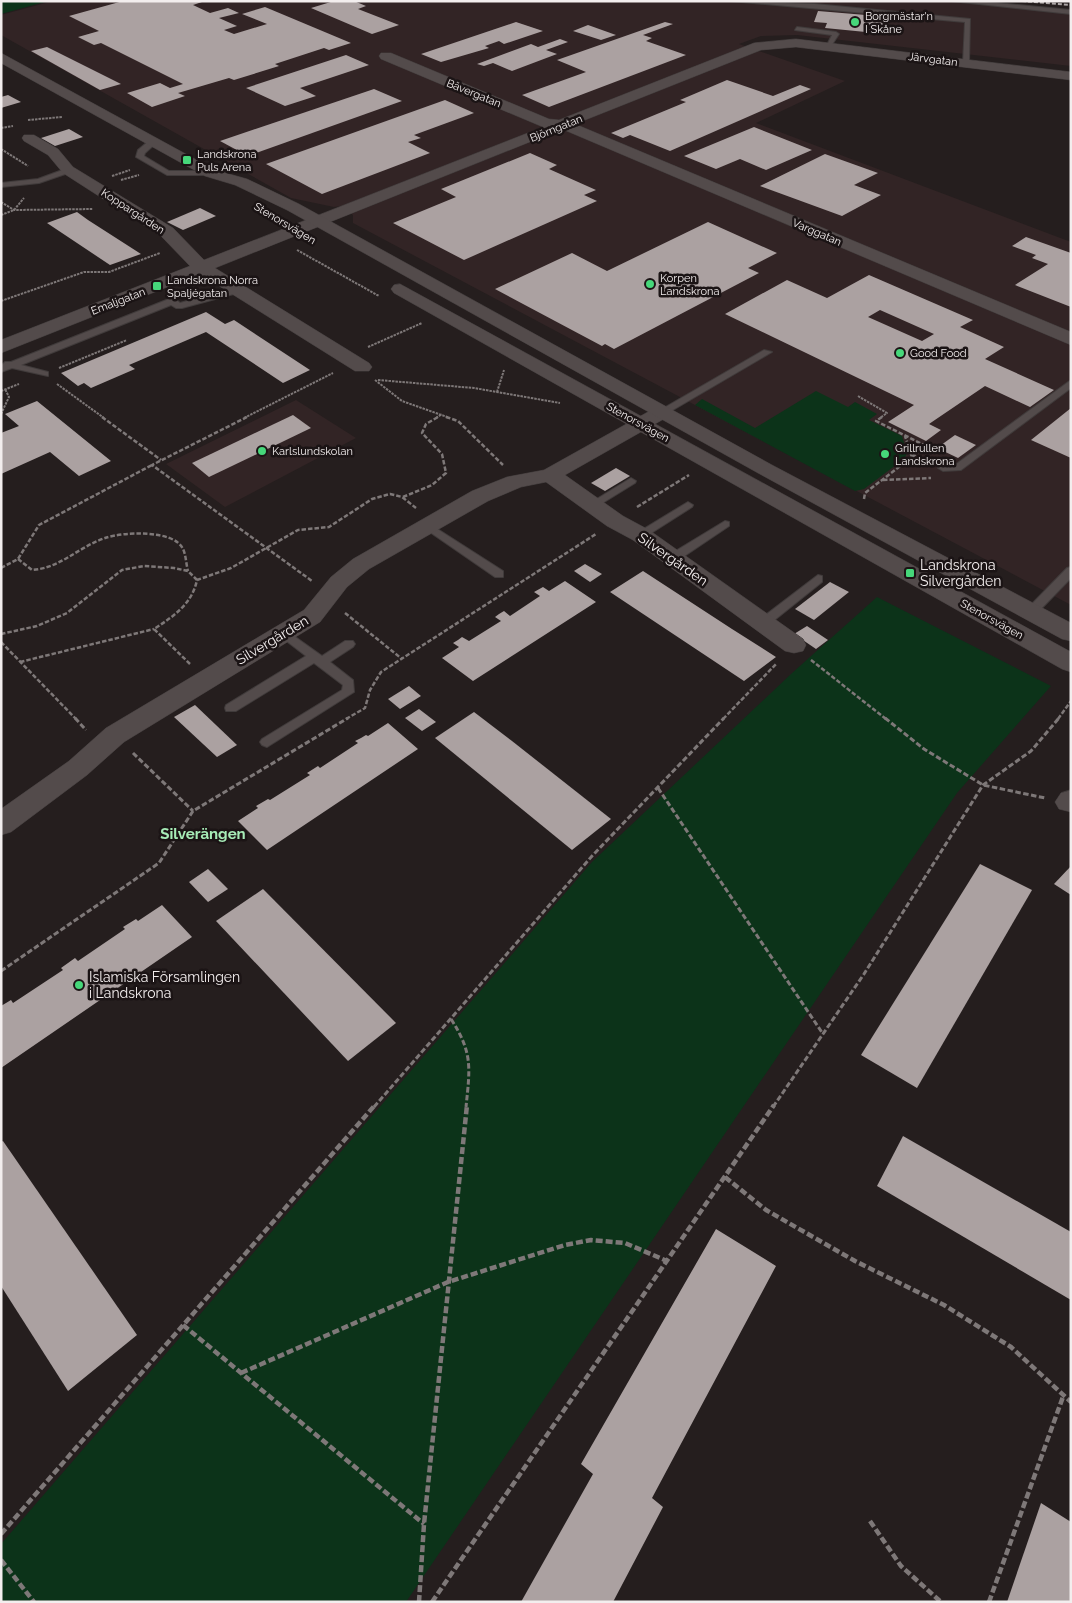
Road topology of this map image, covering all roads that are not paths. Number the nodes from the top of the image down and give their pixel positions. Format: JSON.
{"nodes":[{"id":1,"x":954,"y":1,"type":"edge"},
{"id":2,"x":733,"y":2,"type":"edge"},
{"id":3,"x":1071,"y":12,"type":"edge"},
{"id":4,"x":796,"y":36,"type":"joint"},
{"id":5,"x":386,"y":56,"type":"dead end"},
{"id":6,"x":1,"y":57,"type":"edge"},
{"id":7,"x":966,"y":63,"type":"junction"},
{"id":8,"x":1071,"y":76,"type":"edge"},
{"id":9,"x":564,"y":125,"type":"junction"},
{"id":10,"x":29,"y":138,"type":"dead end"},
{"id":11,"x":68,"y":170,"type":"junction"},
{"id":12,"x":210,"y":172,"type":"junction"},
{"id":13,"x":1,"y":185,"type":"edge"},
{"id":14,"x":266,"y":211,"type":"dead end"},
{"id":15,"x":318,"y":222,"type":"junction"},
{"id":16,"x":289,"y":226,"type":"junction"},
{"id":17,"x":202,"y":268,"type":"junction"},
{"id":18,"x":238,"y":290,"type":"junction"},
{"id":19,"x":1071,"y":339,"type":"edge"},
{"id":20,"x":1,"y":347,"type":"edge"},
{"id":21,"x":767,"y":352,"type":"dead end"},
{"id":22,"x":1,"y":360,"type":"edge"},
{"id":23,"x":6,"y":367,"type":"edge"},
{"id":24,"x":362,"y":367,"type":"road end"},
{"id":25,"x":45,"y":374,"type":"road end"},
{"id":26,"x":1071,"y":383,"type":"edge"},
{"id":27,"x":662,"y":412,"type":"junction"},
{"id":28,"x":641,"y":424,"type":"junction"},
{"id":29,"x":943,"y":468,"type":"road end"},
{"id":30,"x":550,"y":475,"type":"junction"},
{"id":31,"x":631,"y":481,"type":"dead end"},
{"id":32,"x":592,"y":504,"type":"junction"},
{"id":33,"x":688,"y":505,"type":"dead end"},
{"id":34,"x":431,"y":524,"type":"junction"},
{"id":35,"x":725,"y":524,"type":"dead end"},
{"id":36,"x":641,"y":535,"type":"junction"},
{"id":37,"x":673,"y":558,"type":"junction"},
{"id":38,"x":1071,"y":570,"type":"edge"},
{"id":39,"x":499,"y":574,"type":"dead end"},
{"id":40,"x":818,"y":579,"type":"dead end"},
{"id":41,"x":1032,"y":611,"type":"junction"},
{"id":42,"x":763,"y":623,"type":"junction"},
{"id":43,"x":284,"y":633,"type":"junction"},
{"id":44,"x":1071,"y":633,"type":"edge"},
{"id":45,"x":348,"y":644,"type":"dead end"},
{"id":46,"x":794,"y":645,"type":"road end"},
{"id":47,"x":318,"y":659,"type":"junction"},
{"id":48,"x":1071,"y":663,"type":"edge"},
{"id":49,"x":231,"y":708,"type":"dead end"},
{"id":50,"x":267,"y":742,"type":"dead end"},
{"id":51,"x":1,"y":824,"type":"edge"}],
"edges":[{"from":1,"to":3,"type":"lane"},
{"from":2,"to":7,"type":"lane"},
{"from":4,"to":7,"type":"street","name":"Järvgatan"},
{"from":4,"to":9,"type":"street","name":"Björngatan"},
{"from":5,"to":9,"type":"street","name":"Bävergatan"},
{"from":6,"to":12,"type":"street","name":"Stenorsvägen"},
{"from":7,"to":8,"type":"street","name":"Järvgatan"},
{"from":9,"to":15,"type":"street","name":"Björngatan"},
{"from":9,"to":19,"type":"street","name":"Varggatan"},
{"from":10,"to":11,"type":"street","name":"Koppargården"},
{"from":11,"to":13,"type":"lane"},
{"from":11,"to":17,"type":"street","name":"Koppargården"},
{"from":12,"to":14,"type":"street","name":"Stenorsvägen"},
{"from":12,"to":15,"type":"street","name":"Stenorsvägen"},
{"from":15,"to":16,"type":"street","name":"Emaljgatan"},
{"from":15,"to":27,"type":"street","name":"Stenorsvägen"},
{"from":16,"to":17,"type":"street","name":"Emaljgatan"},
{"from":16,"to":28,"type":"street","name":"Stenorsvägen"},
{"from":17,"to":18,"type":"street","name":"Koppargården"},
{"from":17,"to":20,"type":"street","name":"Emaljgatan"},
{"from":18,"to":23,"type":"lane"},
{"from":18,"to":24,"type":"street","name":"Koppargården"},
{"from":21,"to":27,"type":"lane"},
{"from":22,"to":23,"type":"lane"},
{"from":23,"to":25,"type":"lane"},
{"from":26,"to":29,"type":"lane"},
{"from":27,"to":28,"type":"street","name":"Silvergården"},
{"from":27,"to":41,"type":"street","name":"Stenorsvägen"},
{"from":28,"to":30,"type":"street","name":"Silvergården"},
{"from":28,"to":48,"type":"street","name":"Stenorsvägen"},
{"from":30,"to":32,"type":"street","name":"Silvergården"},
{"from":30,"to":34,"type":"street","name":"Silvergården"},
{"from":31,"to":32,"type":"lane"},
{"from":32,"to":36,"type":"street","name":"Silvergården"},
{"from":33,"to":36,"type":"lane"},
{"from":34,"to":39,"type":"lane"},
{"from":34,"to":43,"type":"street","name":"Silvergården"},
{"from":35,"to":37,"type":"lane"},
{"from":36,"to":37,"type":"street","name":"Silvergården"},
{"from":37,"to":42,"type":"street","name":"Silvergården"},
{"from":38,"to":41,"type":"lane"},
{"from":40,"to":42,"type":"lane"},
{"from":41,"to":44,"type":"street","name":"Stenorsvägen"},
{"from":42,"to":46,"type":"street","name":"Silvergården"},
{"from":43,"to":47,"type":"lane"},
{"from":43,"to":51,"type":"street","name":"Silvergården"},
{"from":45,"to":47,"type":"lane"},
{"from":47,"to":49,"type":"lane"},
{"from":47,"to":50,"type":"lane"}]}
